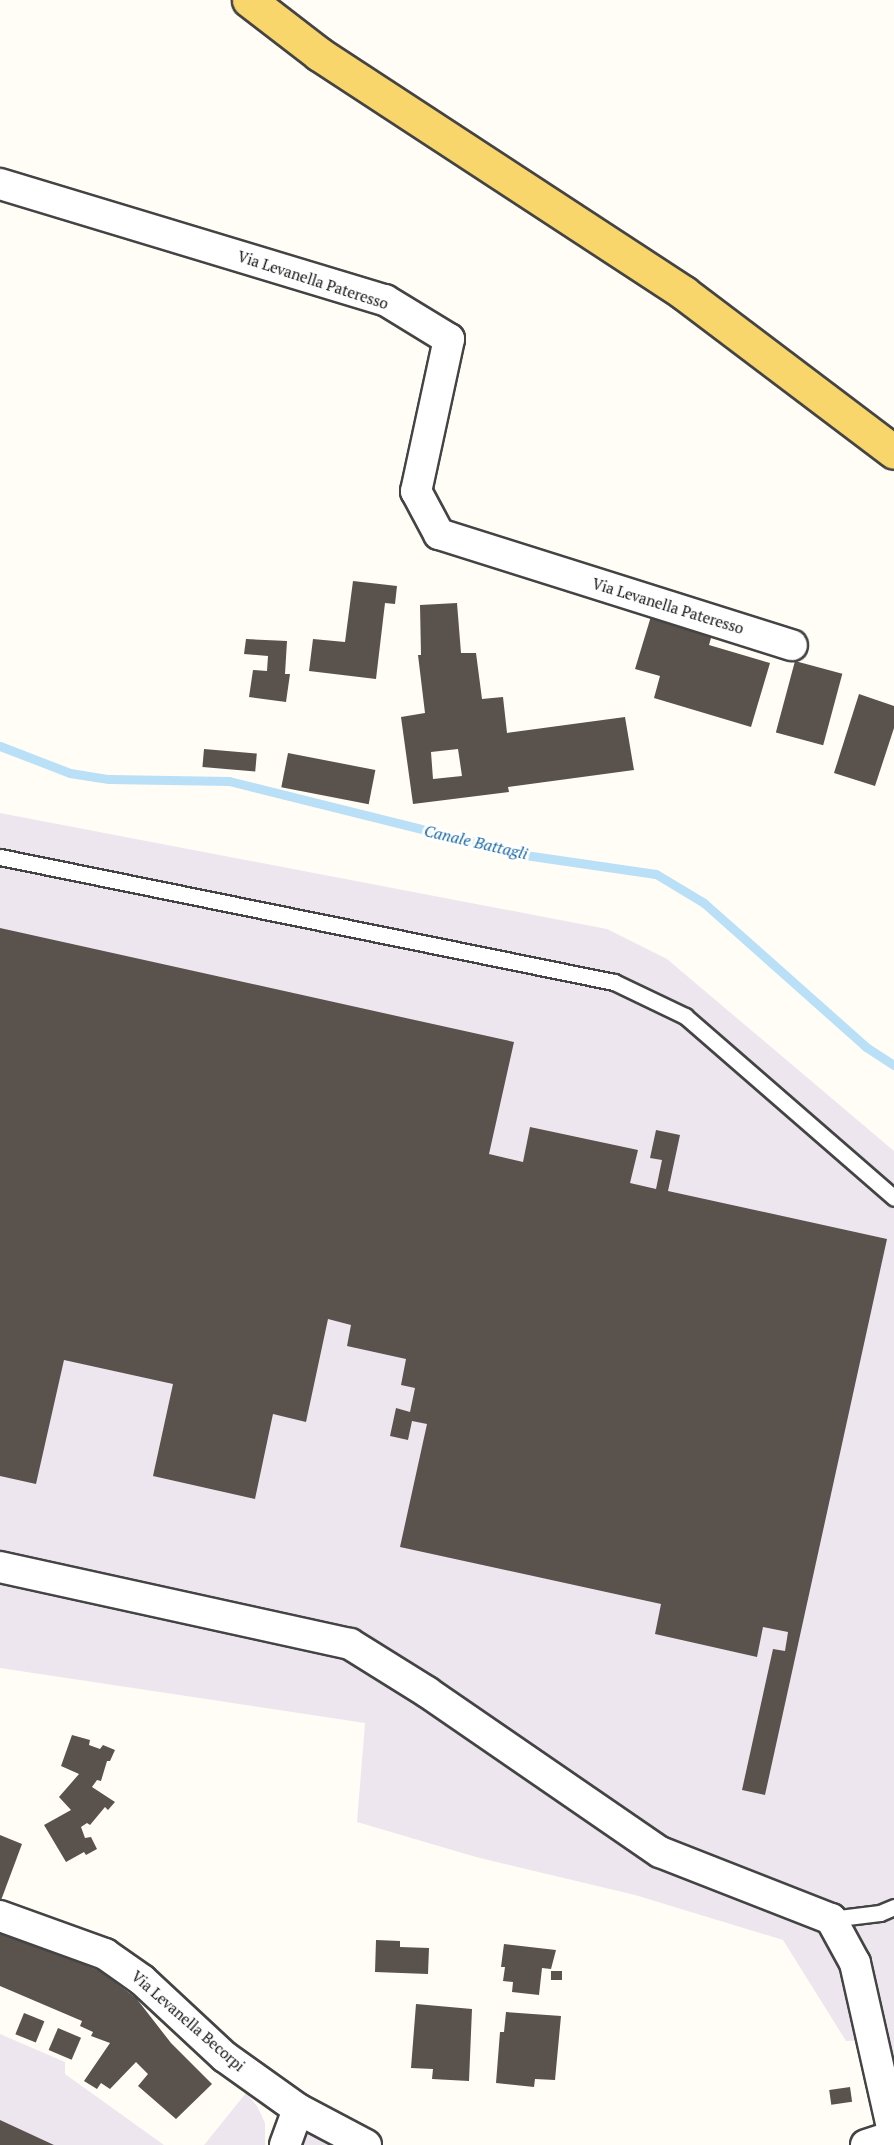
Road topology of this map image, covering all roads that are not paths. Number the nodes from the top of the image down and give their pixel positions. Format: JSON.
{"nodes":[{"id":1,"x":249,"y":0,"type":"edge"},
{"id":2,"x":0,"y":184,"type":"edge"},
{"id":3,"x":894,"y":452,"type":"edge"},
{"id":4,"x":792,"y":645,"type":"dead end"},
{"id":5,"x":0,"y":857,"type":"edge"},
{"id":6,"x":894,"y":1198,"type":"edge"},
{"id":7,"x":0,"y":1567,"type":"edge"},
{"id":8,"x":894,"y":1907,"type":"edge"},
{"id":9,"x":0,"y":1916,"type":"edge"},
{"id":10,"x":831,"y":1919,"type":"junction"},
{"id":11,"x":298,"y":2109,"type":"junction"},
{"id":12,"x":894,"y":2136,"type":"edge"},
{"id":13,"x":285,"y":2145,"type":"edge"},
{"id":14,"x":366,"y":2145,"type":"edge"},
{"id":15,"x":866,"y":2145,"type":"edge"}],
"edges":[{"from":1,"to":3,"type":"main road"},
{"from":2,"to":4,"type":"street","name":"Via Levanella Pateresso"},
{"from":5,"to":6,"type":"lane"},
{"from":7,"to":10,"type":"street"},
{"from":8,"to":10,"type":"lane"},
{"from":9,"to":11,"type":"street","name":"Via Levanella Becorpi"},
{"from":10,"to":12,"type":"street"},
{"from":11,"to":13,"type":"street"},
{"from":11,"to":14,"type":"street","name":"Via Levanella Becorpi"},
{"from":12,"to":15,"type":"street"}]}
